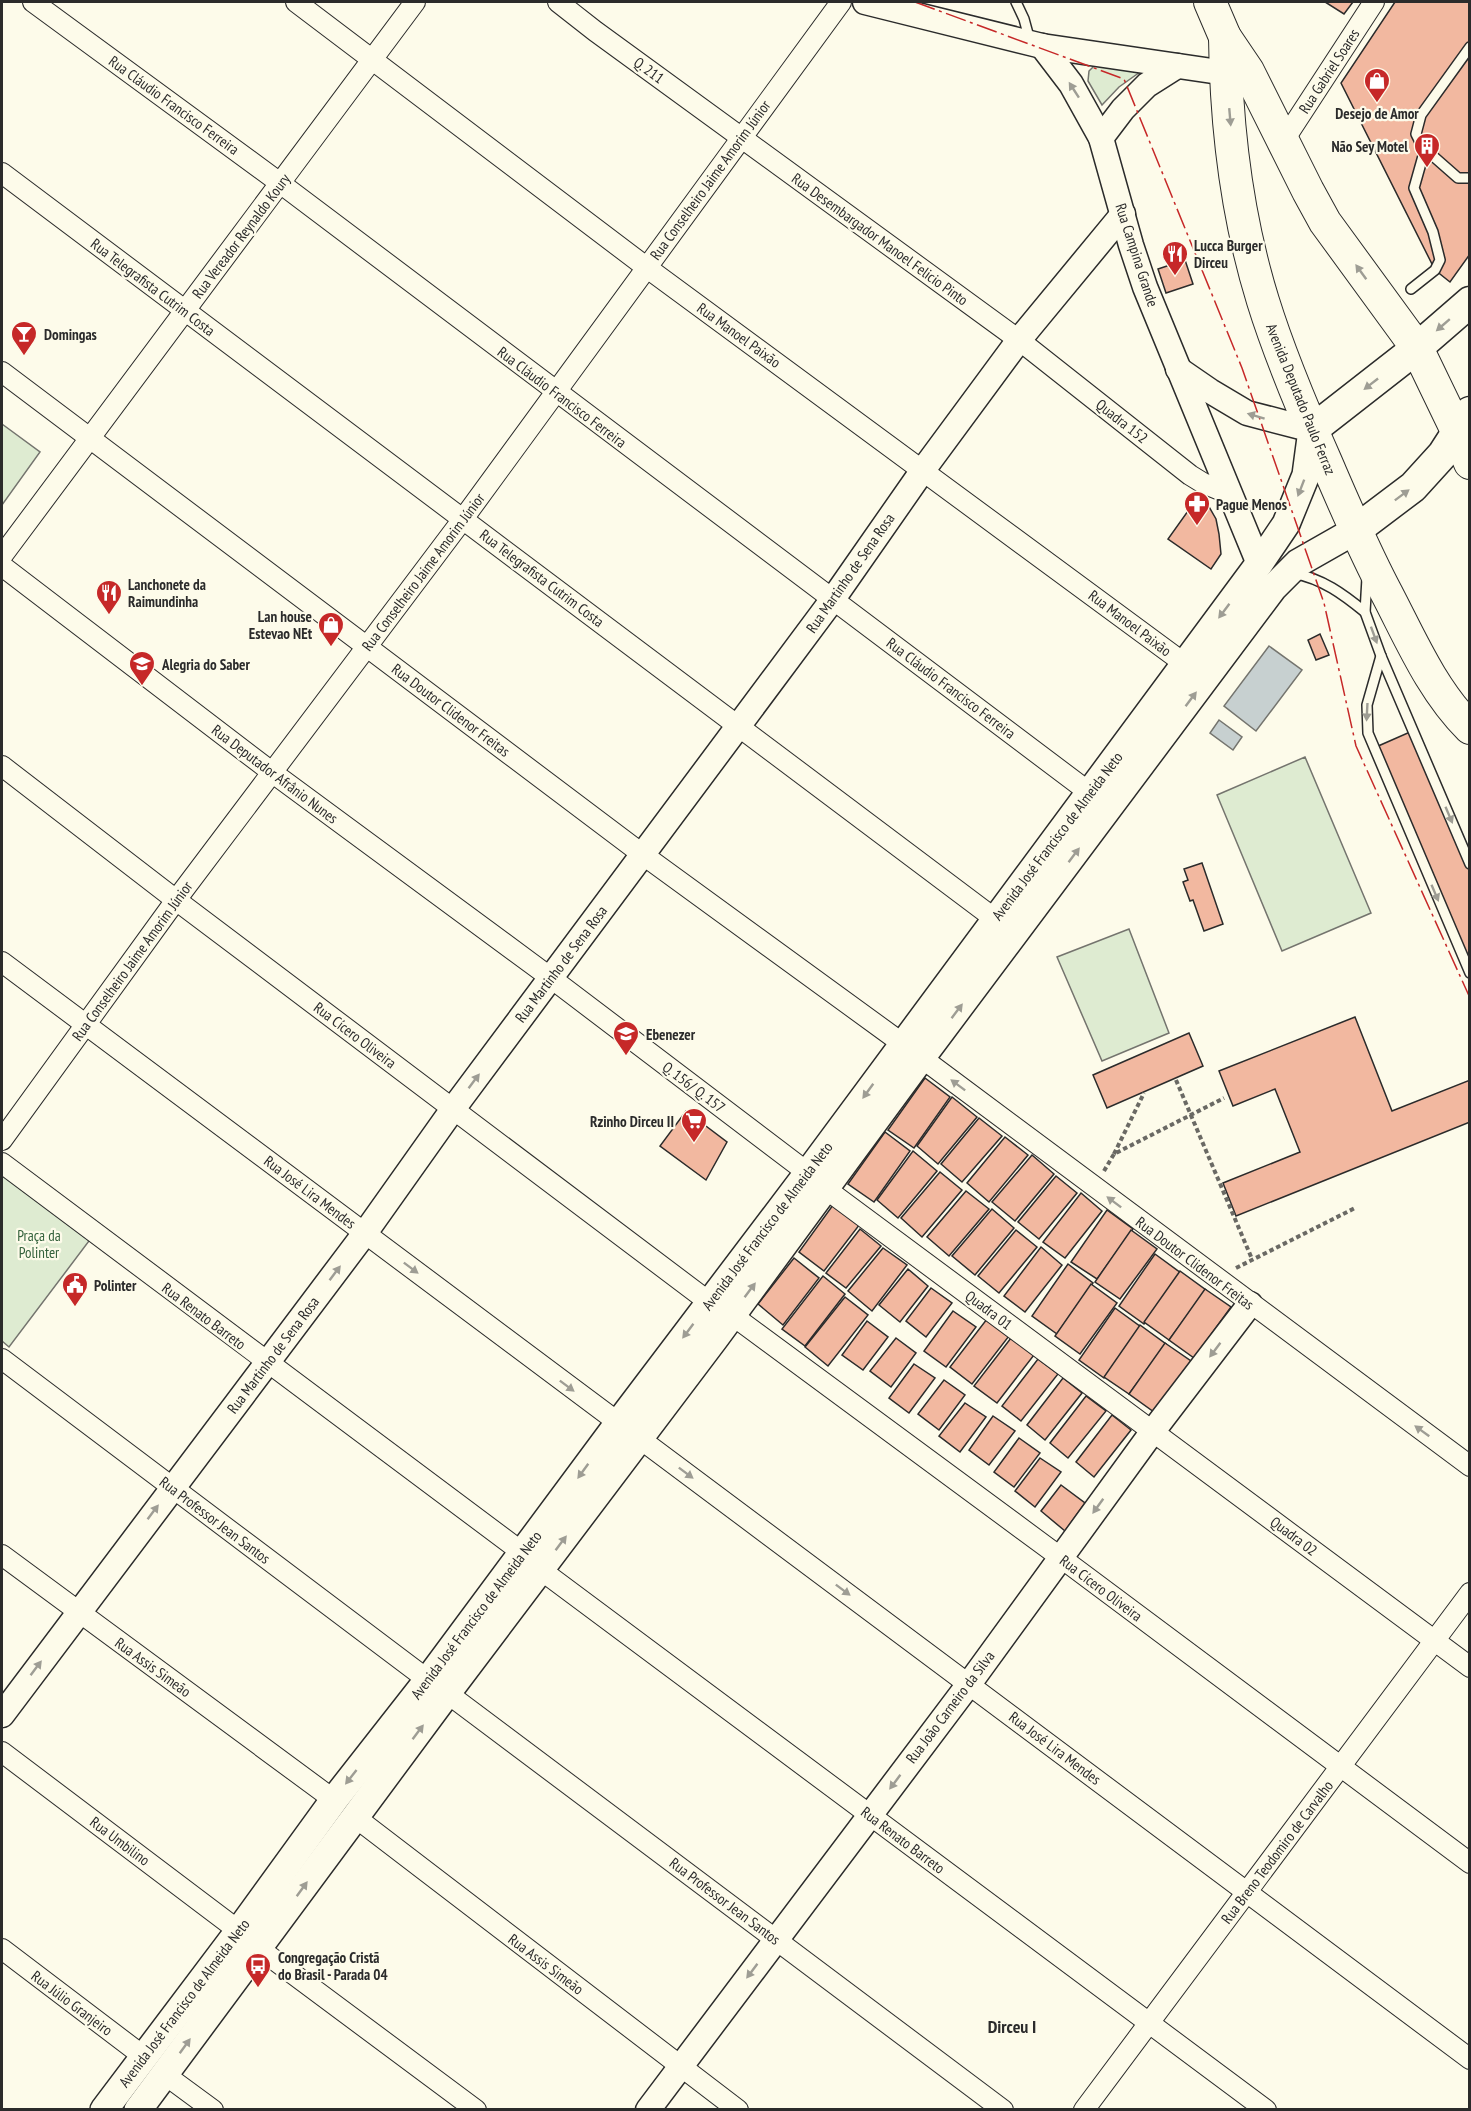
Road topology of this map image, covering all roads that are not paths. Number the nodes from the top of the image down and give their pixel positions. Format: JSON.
{"nodes":[{"id":1,"x":33,"y":2,"type":"edge"},
{"id":2,"x":296,"y":2,"type":"edge"},
{"id":3,"x":415,"y":2,"type":"edge"},
{"id":4,"x":558,"y":2,"type":"edge"},
{"id":5,"x":841,"y":2,"type":"edge"},
{"id":6,"x":865,"y":2,"type":"edge"},
{"id":7,"x":1016,"y":2,"type":"edge"},
{"id":8,"x":1210,"y":2,"type":"edge"},
{"id":9,"x":1374,"y":2,"type":"edge"},
{"id":10,"x":900,"y":5,"type":"edge"},
{"id":11,"x":1225,"y":37,"type":"junction"},
{"id":12,"x":1036,"y":44,"type":"junction"},
{"id":13,"x":1470,"y":47,"type":"edge"},
{"id":14,"x":373,"y":58,"type":"junction"},
{"id":15,"x":1177,"y":66,"type":"junction"},
{"id":16,"x":1226,"y":73,"type":"junction"},
{"id":17,"x":742,"y":137,"type":"junction"},
{"id":18,"x":1101,"y":138,"type":"junction"},
{"id":19,"x":1284,"y":140,"type":"junction"},
{"id":20,"x":1425,"y":149,"type":"junction"},
{"id":21,"x":2,"y":173,"type":"edge"},
{"id":22,"x":1470,"y":178,"type":"edge"},
{"id":23,"x":280,"y":183,"type":"junction"},
{"id":24,"x":1123,"y":214,"type":"junction"},
{"id":25,"x":646,"y":267,"type":"junction"},
{"id":26,"x":1411,"y":290,"type":"dead end"},
{"id":27,"x":1470,"y":302,"type":"edge"},
{"id":28,"x":185,"y":310,"type":"junction"},
{"id":29,"x":1019,"y":340,"type":"junction"},
{"id":30,"x":1417,"y":348,"type":"junction"},
{"id":31,"x":1178,"y":369,"type":"junction"},
{"id":32,"x":2,"y":372,"type":"edge"},
{"id":33,"x":555,"y":392,"type":"junction"},
{"id":34,"x":1464,"y":423,"type":"edge"},
{"id":35,"x":1312,"y":430,"type":"junction"},
{"id":36,"x":89,"y":438,"type":"junction"},
{"id":37,"x":1470,"y":463,"type":"edge"},
{"id":38,"x":923,"y":470,"type":"junction"},
{"id":39,"x":1230,"y":494,"type":"junction"},
{"id":40,"x":463,"y":519,"type":"junction"},
{"id":41,"x":1362,"y":544,"type":"junction"},
{"id":42,"x":2,"y":556,"type":"edge"},
{"id":43,"x":1259,"y":564,"type":"junction"},
{"id":44,"x":2,"y":566,"type":"edge"},
{"id":45,"x":1288,"y":572,"type":"junction"},
{"id":46,"x":833,"y":598,"type":"junction"},
{"id":47,"x":1365,"y":612,"type":"junction"},
{"id":48,"x":366,"y":647,"type":"junction"},
{"id":49,"x":1381,"y":656,"type":"junction"},
{"id":50,"x":1185,"y":664,"type":"junction"},
{"id":51,"x":739,"y":726,"type":"junction"},
{"id":52,"x":1470,"y":728,"type":"edge"},
{"id":53,"x":2,"y":766,"type":"edge"},
{"id":54,"x":273,"y":774,"type":"junction"},
{"id":55,"x":1090,"y":793,"type":"junction"},
{"id":56,"x":642,"y":854,"type":"junction"},
{"id":57,"x":1470,"y":864,"type":"edge"},
{"id":58,"x":176,"y":900,"type":"junction"},
{"id":59,"x":995,"y":919,"type":"junction"},
{"id":60,"x":2,"y":962,"type":"edge"},
{"id":61,"x":1470,"y":973,"type":"edge"},
{"id":62,"x":551,"y":978,"type":"junction"},
{"id":63,"x":86,"y":1025,"type":"junction"},
{"id":64,"x":912,"y":1051,"type":"junction"},
{"id":65,"x":453,"y":1109,"type":"junction"},
{"id":66,"x":2,"y":1140,"type":"edge"},
{"id":67,"x":2,"y":1163,"type":"edge"},
{"id":68,"x":817,"y":1181,"type":"junction"},
{"id":69,"x":365,"y":1233,"type":"junction"},
{"id":70,"x":1250,"y":1304,"type":"junction"},
{"id":71,"x":720,"y":1308,"type":"junction"},
{"id":72,"x":2,"y":1359,"type":"edge"},
{"id":73,"x":267,"y":1363,"type":"junction"},
{"id":74,"x":629,"y":1431,"type":"junction"},
{"id":75,"x":1153,"y":1431,"type":"junction"},
{"id":76,"x":1470,"y":1466,"type":"edge"},
{"id":77,"x":172,"y":1487,"type":"junction"},
{"id":78,"x":2,"y":1555,"type":"edge"},
{"id":79,"x":1060,"y":1557,"type":"junction"},
{"id":80,"x":532,"y":1561,"type":"junction"},
{"id":81,"x":1470,"y":1593,"type":"edge"},
{"id":82,"x":78,"y":1612,"type":"junction"},
{"id":83,"x":1435,"y":1641,"type":"junction"},
{"id":84,"x":1470,"y":1667,"type":"edge"},
{"id":85,"x":969,"y":1684,"type":"junction"},
{"id":86,"x":437,"y":1686,"type":"junction"},
{"id":87,"x":2,"y":1715,"type":"edge"},
{"id":88,"x":2,"y":1752,"type":"edge"},
{"id":89,"x":1340,"y":1767,"type":"junction"},
{"id":90,"x":334,"y":1800,"type":"junction"},
{"id":91,"x":870,"y":1815,"type":"junction"},
{"id":92,"x":355,"y":1817,"type":"junction"},
{"id":93,"x":1470,"y":1863,"type":"edge"},
{"id":94,"x":1247,"y":1893,"type":"junction"},
{"id":95,"x":248,"y":1939,"type":"junction"},
{"id":96,"x":776,"y":1939,"type":"junction"},
{"id":97,"x":2,"y":1949,"type":"edge"},
{"id":98,"x":1150,"y":2023,"type":"junction"},
{"id":99,"x":143,"y":2056,"type":"junction"},
{"id":100,"x":1470,"y":2059,"type":"edge"},
{"id":101,"x":680,"y":2066,"type":"junction"},
{"id":102,"x":164,"y":2074,"type":"junction"},
{"id":103,"x":104,"y":2109,"type":"edge"},
{"id":104,"x":138,"y":2109,"type":"edge"},
{"id":105,"x":213,"y":2109,"type":"edge"},
{"id":106,"x":476,"y":2109,"type":"edge"},
{"id":107,"x":648,"y":2109,"type":"edge"},
{"id":108,"x":738,"y":2109,"type":"edge"},
{"id":109,"x":1003,"y":2109,"type":"edge"},
{"id":110,"x":1084,"y":2109,"type":"edge"},
{"id":111,"x":1266,"y":2109,"type":"edge"}],
"edges":[{"from":1,"to":23,"type":"street","name":"Rua Cláudio Francisco Ferreira"},
{"from":2,"to":14,"type":"street","name":"Rua Manoel Paixão"},
{"from":3,"to":14,"type":"street","name":"Rua Vereador Reynaldo Koury"},
{"from":4,"to":17,"type":"street","name":"Q. 211"},
{"from":5,"to":17,"type":"street","name":"Rua Conselheiro Jaime Amorim Júnior"},
{"from":6,"to":10,"type":"street"},
{"from":7,"to":12,"type":"lane"},
{"from":8,"to":11,"type":"highway","name":"Avenida Deputado Paulo Ferraz"},
{"from":9,"to":19,"type":"street","name":"Rua Gabriel Soares"},
{"from":10,"to":12,"type":"street"},
{"from":11,"to":16,"type":"highway","name":"Avenida Deputado Paulo Ferraz"},
{"from":11,"to":19,"type":"highway","name":"Avenida Deputado Paulo Ferraz"},
{"from":12,"to":15,"type":"street"},
{"from":18,"to":12,"type":"street","name":"Rua Campina Grande","one_way":true},
{"from":13,"to":20,"type":"lane"},
{"from":14,"to":23,"type":"street","name":"Rua Vereador Reynaldo Koury"},
{"from":14,"to":25,"type":"street","name":"Rua Manoel Paixão"},
{"from":15,"to":16,"type":"street"},
{"from":15,"to":18,"type":"street"},
{"from":16,"to":35,"type":"highway","name":"Avenida Deputado Paulo Ferraz","one_way":true},
{"from":17,"to":25,"type":"street","name":"Rua Conselheiro Jaime Amorim Júnior"},
{"from":17,"to":29,"type":"street","name":"Rua Desembargador Manoel Felicio Pinto"},
{"from":18,"to":24,"type":"street","name":"Rua Campina Grande"},
{"from":30,"to":19,"type":"highway","name":"Avenida Deputado Paulo Ferraz","one_way":true},
{"from":20,"to":22,"type":"lane"},
{"from":20,"to":26,"type":"lane"},
{"from":21,"to":28,"type":"street","name":"Rua Telegrafista Cutrim Costa"},
{"from":23,"to":28,"type":"street","name":"Rua Vereador Reynaldo Koury"},
{"from":23,"to":33,"type":"street","name":"Rua Cláudio Francisco Ferreira"},
{"from":24,"to":29,"type":"street","name":"Rua Martinho de Sena Rosa"},
{"from":24,"to":31,"type":"street","name":"Rua Campina Grande"},
{"from":25,"to":33,"type":"street","name":"Rua Conselheiro Jaime Amorim Júnior"},
{"from":25,"to":38,"type":"street","name":"Rua Manoel Paixão"},
{"from":27,"to":30,"type":"main road","one_way":true},
{"from":28,"to":36,"type":"street","name":"Rua Vereador Reynaldo Koury"},
{"from":28,"to":40,"type":"street","name":"Rua Telegrafista Cutrim Costa"},
{"from":29,"to":38,"type":"street","name":"Rua Martinho de Sena Rosa"},
{"from":29,"to":39,"type":"street","name":"Quadra 152"},
{"from":30,"to":34,"type":"highway","name":"Avenida Deputado Paulo Ferraz"},
{"from":30,"to":35,"type":"main road","one_way":true},
{"from":35,"to":31,"type":"street","one_way":true},
{"from":31,"to":39,"type":"street","name":"Rua Campina Grande"},
{"from":32,"to":36,"type":"street","name":"Rua Doutor Clidenor Freitas"},
{"from":33,"to":40,"type":"street","name":"Rua Conselheiro Jaime Amorim Júnior"},
{"from":33,"to":46,"type":"street","name":"Rua Cláudio Francisco Ferreira"},
{"from":34,"to":37,"type":"highway","name":"Avenida Deputado Paulo Ferraz"},
{"from":41,"to":34,"type":"main road","name":"Avenida José Francisco de Almeida Neto","one_way":true},
{"from":35,"to":41,"type":"highway","name":"Avenida Deputado Paulo Ferraz"},
{"from":35,"to":43,"type":"main road","name":"Avenida José Francisco de Almeida Neto","one_way":true},
{"from":36,"to":42,"type":"street","name":"Rua Vereador Reynaldo Koury"},
{"from":36,"to":48,"type":"street","name":"Rua Doutor Clidenor Freitas"},
{"from":38,"to":46,"type":"street","name":"Rua Martinho de Sena Rosa"},
{"from":38,"to":50,"type":"street","name":"Rua Manoel Paixão"},
{"from":39,"to":43,"type":"street","name":"Rua Campina Grande"},
{"from":40,"to":48,"type":"street","name":"Rua Conselheiro Jaime Amorim Júnior"},
{"from":40,"to":51,"type":"street","name":"Rua Telegrafista Cutrim Costa"},
{"from":41,"to":45,"type":"main road","name":"Avenida José Francisco de Almeida Neto"},
{"from":41,"to":47,"type":"lane"},
{"from":41,"to":52,"type":"highway","name":"Avenida Deputado Paulo Ferraz"},
{"from":43,"to":50,"type":"main road","name":"Avenida José Francisco de Almeida Neto","one_way":true},
{"from":44,"to":54,"type":"street","name":"Rua Deputador Afrânio Nunes"},
{"from":45,"to":47,"type":"lane"},
{"from":64,"to":45,"type":"main road","name":"Avenida José Francisco de Almeida Neto","one_way":true},
{"from":46,"to":51,"type":"street","name":"Rua Martinho de Sena Rosa"},
{"from":46,"to":55,"type":"street","name":"Rua Cláudio Francisco Ferreira"},
{"from":47,"to":49,"type":"lane","one_way":true},
{"from":48,"to":54,"type":"street","name":"Rua Conselheiro Jaime Amorim Júnior"},
{"from":48,"to":56,"type":"street","name":"Rua Doutor Clidenor Freitas"},
{"from":49,"to":57,"type":"lane","one_way":true},
{"from":49,"to":61,"type":"lane","one_way":true},
{"from":50,"to":55,"type":"main road","name":"Avenida José Francisco de Almeida Neto"},
{"from":51,"to":56,"type":"street","name":"Rua Martinho de Sena Rosa"},
{"from":51,"to":59,"type":"street","name":"Rua Telegrafista Cutrim Costa"},
{"from":53,"to":58,"type":"street","name":"Rua Cícero Oliveira"},
{"from":54,"to":58,"type":"street","name":"Rua Conselheiro Jaime Amorim Júnior"},
{"from":54,"to":62,"type":"street","name":"Rua Deputador Afrânio Nunes"},
{"from":55,"to":59,"type":"main road","name":"Avenida José Francisco de Almeida Neto"},
{"from":56,"to":62,"type":"street","name":"Rua Martinho de Sena Rosa"},
{"from":56,"to":64,"type":"street","name":"Rua Doutor Clidenor Freitas"},
{"from":58,"to":63,"type":"street","name":"Rua Conselheiro Jaime Amorim Júnior"},
{"from":58,"to":65,"type":"street","name":"Rua Cícero Oliveira"},
{"from":59,"to":64,"type":"main road","name":"Avenida José Francisco de Almeida Neto"},
{"from":60,"to":63,"type":"street","name":"Rua José Lira Mendes"},
{"from":65,"to":62,"type":"street","name":"Rua Martinho de Sena Rosa","one_way":true},
{"from":62,"to":68,"type":"street","name":"Q. 156/ Q. 157"},
{"from":63,"to":66,"type":"street","name":"Rua Conselheiro Jaime Amorim Júnior"},
{"from":63,"to":69,"type":"street","name":"Rua José Lira Mendes"},
{"from":64,"to":68,"type":"main road","name":"Avenida José Francisco de Almeida Neto"},
{"from":70,"to":64,"type":"street","name":"Rua Doutor Clidenor Freitas","one_way":true},
{"from":65,"to":69,"type":"street","name":"Rua Martinho de Sena Rosa"},
{"from":65,"to":71,"type":"street","name":"Rua Cícero Oliveira"},
{"from":67,"to":73,"type":"street","name":"Rua Renato Barreto"},
{"from":68,"to":71,"type":"main road","name":"Avenida José Francisco de Almeida Neto"},
{"from":68,"to":75,"type":"street","name":"Quadra 01"},
{"from":73,"to":69,"type":"street","name":"Rua Martinho de Sena Rosa","one_way":true},
{"from":69,"to":74,"type":"street","name":"Rua José Lira Mendes","one_way":true},
{"from":70,"to":75,"type":"street","name":"Rua João Carneiro da Silva","one_way":true},
{"from":76,"to":70,"type":"street","name":"Rua Doutor Clidenor Freitas","one_way":true},
{"from":71,"to":74,"type":"main road","name":"Avenida José Francisco de Almeida Neto"},
{"from":71,"to":79,"type":"street","name":"Rua Cícero Oliveira"},
{"from":72,"to":77,"type":"street","name":"Rua Professor Jean Santos"},
{"from":73,"to":77,"type":"street","name":"Rua Martinho de Sena Rosa"},
{"from":73,"to":80,"type":"street","name":"Rua Renato Barreto"},
{"from":74,"to":80,"type":"main road","name":"Avenida José Francisco de Almeida Neto"},
{"from":74,"to":85,"type":"street","name":"Rua José Lira Mendes","one_way":true},
{"from":75,"to":79,"type":"street","name":"Rua João Carneiro da Silva","one_way":true},
{"from":75,"to":83,"type":"street","name":"Quadra 02"},
{"from":82,"to":77,"type":"street","name":"Rua Martinho de Sena Rosa","one_way":true},
{"from":77,"to":86,"type":"street","name":"Rua Professor Jean Santos"},
{"from":78,"to":82,"type":"street","name":"Rua Assis Simeão"},
{"from":79,"to":85,"type":"street","name":"Rua João Carneiro da Silva"},
{"from":79,"to":89,"type":"street","name":"Rua Cícero Oliveira"},
{"from":80,"to":86,"type":"main road","name":"Avenida José Francisco de Almeida Neto"},
{"from":80,"to":91,"type":"street","name":"Rua Renato Barreto"},
{"from":81,"to":83,"type":"street","name":"Rua Breno Teodomiro de Carvalho"},
{"from":87,"to":82,"type":"street","name":"Rua Martinho de Sena Rosa","one_way":true},
{"from":82,"to":90,"type":"street","name":"Rua Assis Simeão"},
{"from":83,"to":84,"type":"street","name":"Quadra 02"},
{"from":83,"to":89,"type":"street","name":"Rua Breno Teodomiro de Carvalho"},
{"from":85,"to":91,"type":"street","name":"Rua João Carneiro da Silva","one_way":true},
{"from":85,"to":94,"type":"street","name":"Rua José Lira Mendes"},
{"from":86,"to":90,"type":"main road","name":"Avenida José Francisco de Almeida Neto","one_way":true},
{"from":92,"to":86,"type":"main road","name":"Avenida José Francisco de Almeida Neto","one_way":true},
{"from":86,"to":96,"type":"street","name":"Rua Professor Jean Santos"},
{"from":88,"to":95,"type":"street","name":"Rua Umbilino"},
{"from":89,"to":93,"type":"street","name":"Rua Cícero Oliveira"},
{"from":89,"to":94,"type":"street","name":"Rua Breno Teodomiro de Carvalho"},
{"from":90,"to":95,"type":"main road","name":"Avenida José Francisco de Almeida Neto"},
{"from":91,"to":96,"type":"street","name":"Rua João Carneiro da Silva"},
{"from":91,"to":98,"type":"street","name":"Rua Renato Barreto"},
{"from":95,"to":92,"type":"main road","name":"Avenida José Francisco de Almeida Neto","one_way":true},
{"from":92,"to":101,"type":"street","name":"Rua Assis Simeão"},
{"from":94,"to":98,"type":"street","name":"Rua Breno Teodomiro de Carvalho"},
{"from":94,"to":100,"type":"street","name":"Rua José Lira Mendes"},
{"from":95,"to":99,"type":"main road","name":"Avenida José Francisco de Almeida Neto"},
{"from":102,"to":95,"type":"main road","name":"Avenida José Francisco de Almeida Neto","one_way":true},
{"from":95,"to":106,"type":"street","name":"Rua Umbilino"},
{"from":96,"to":101,"type":"street","name":"Rua João Carneiro da Silva","one_way":true},
{"from":96,"to":109,"type":"street","name":"Rua Professor Jean Santos"},
{"from":97,"to":99,"type":"street","name":"Rua Júlio Granjeiro"},
{"from":98,"to":110,"type":"street","name":"Rua Breno Teodomiro de Carvalho"},
{"from":98,"to":111,"type":"street","name":"Rua Renato Barreto"},
{"from":99,"to":103,"type":"main road","name":"Avenida José Francisco de Almeida Neto"},
{"from":101,"to":107,"type":"street","name":"Rua João Carneiro da Silva"},
{"from":101,"to":108,"type":"street","name":"Rua Assis Simeão"},
{"from":102,"to":104,"type":"main road","name":"Avenida José Francisco de Almeida Neto"},
{"from":102,"to":105,"type":"street"}]}
